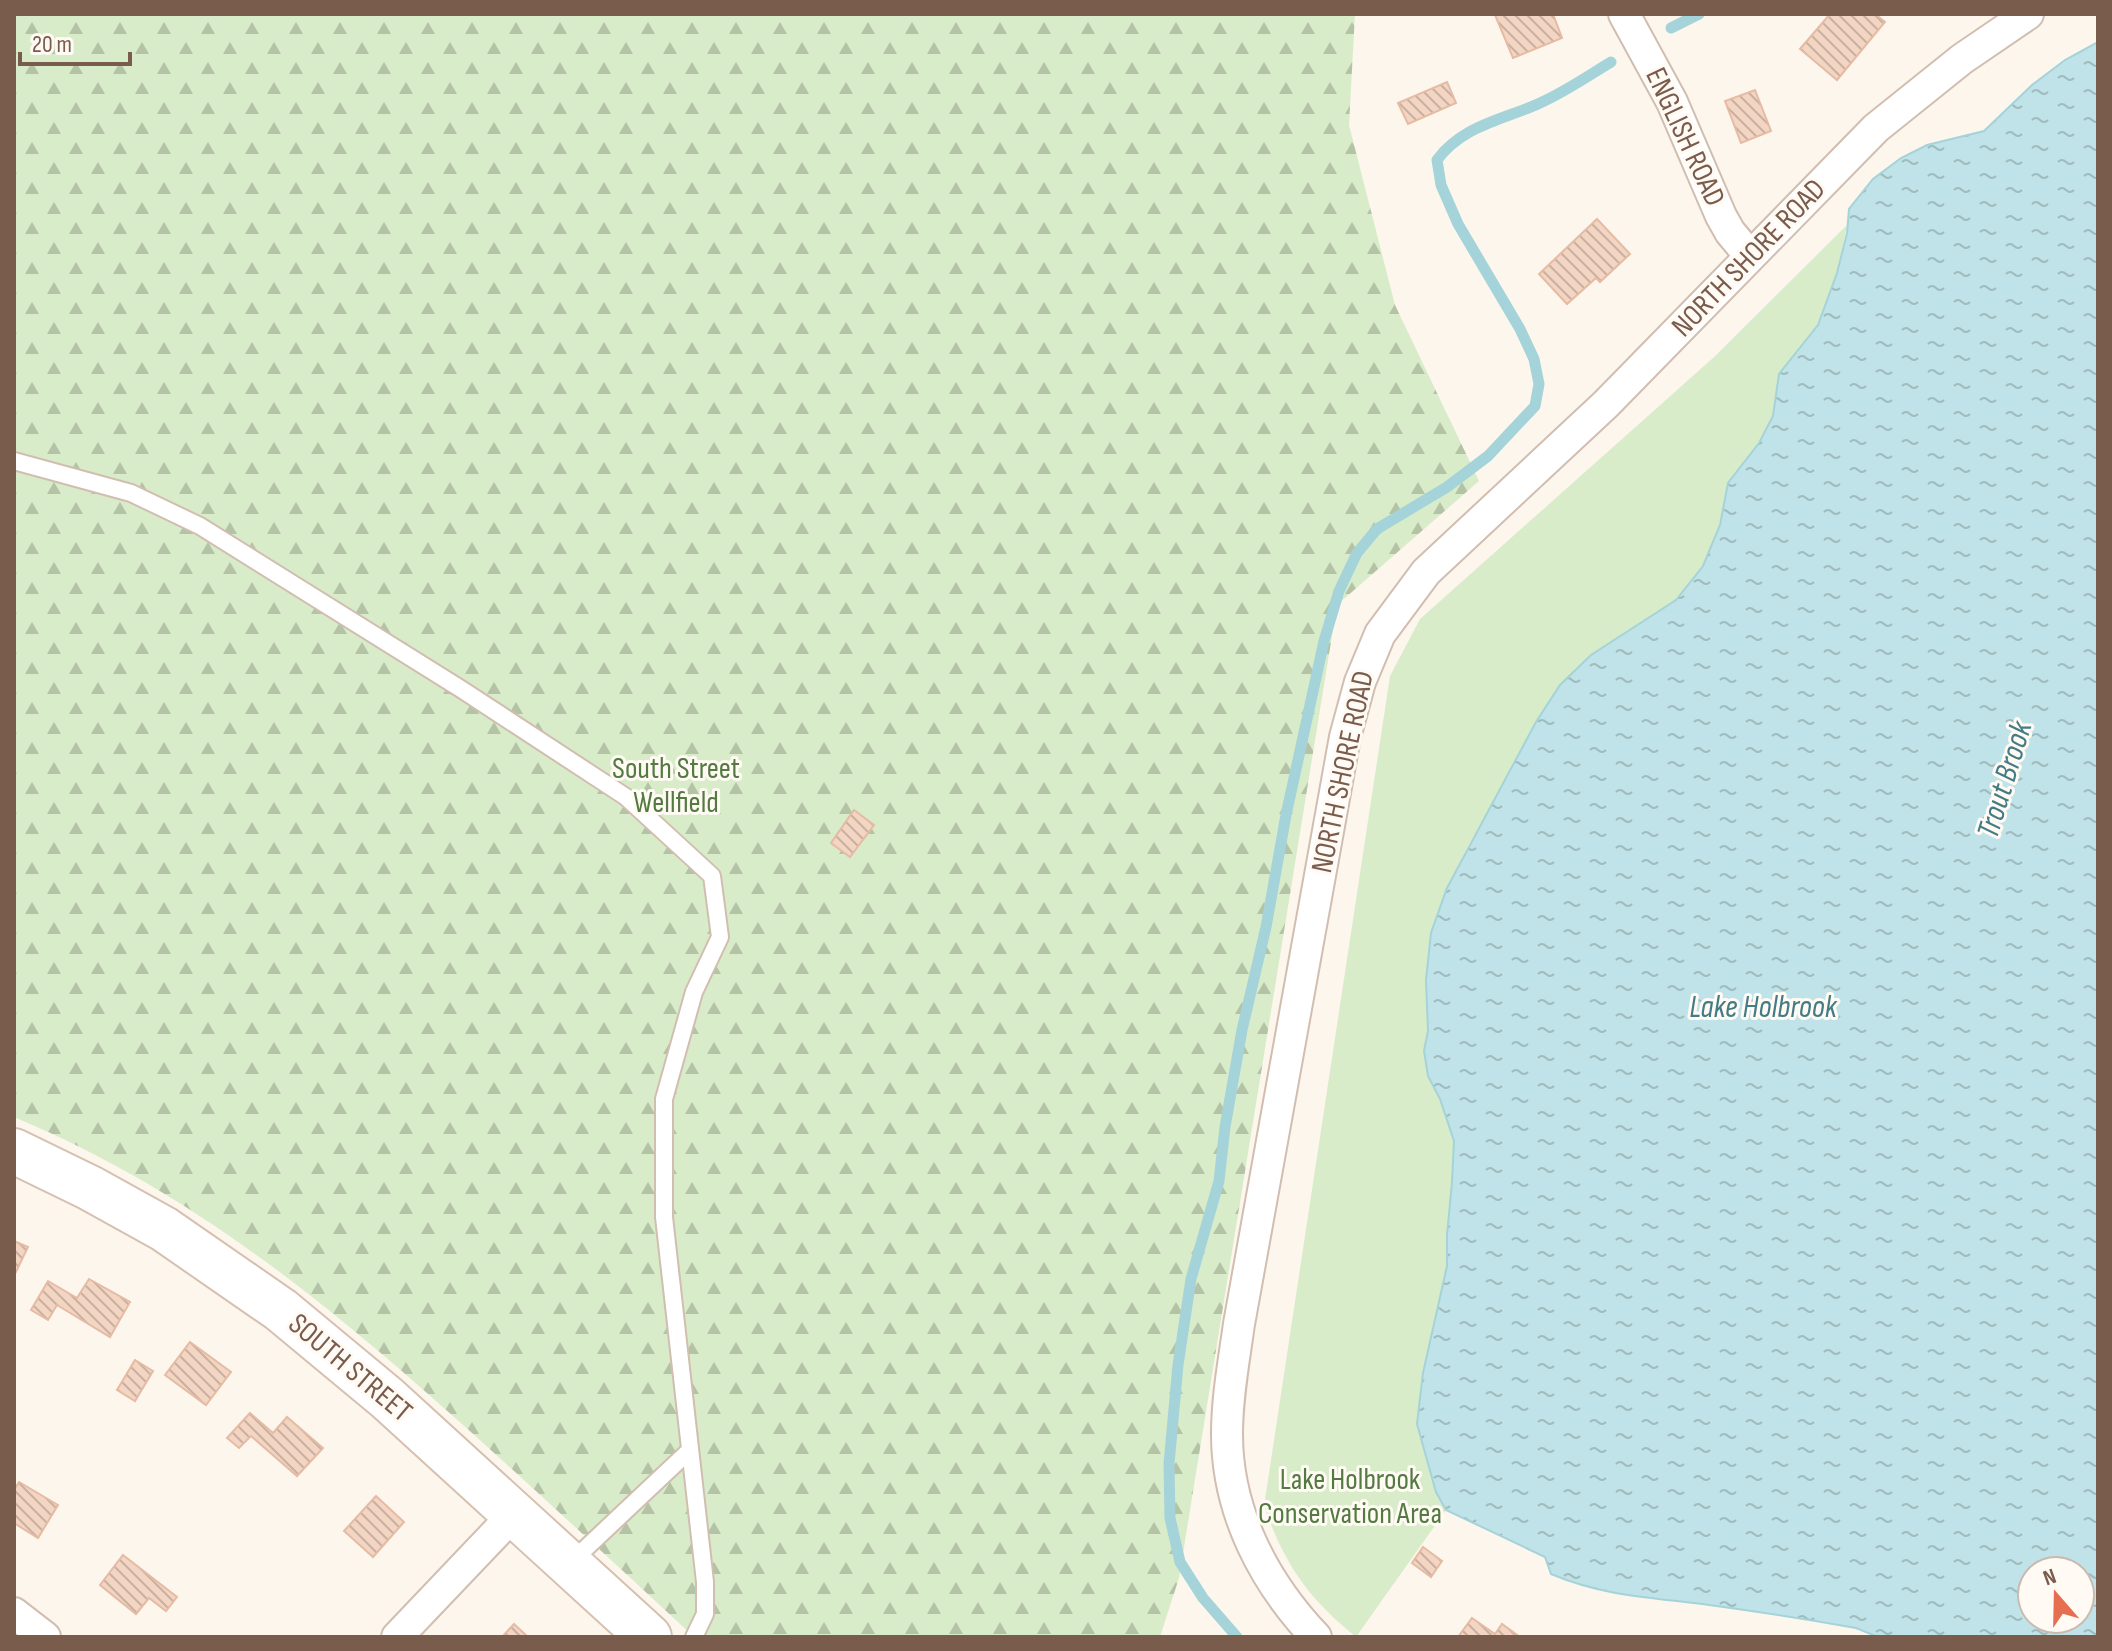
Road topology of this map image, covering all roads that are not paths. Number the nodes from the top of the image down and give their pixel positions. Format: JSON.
{"nodes":[{"id":1,"x":1624,"y":14,"type":"edge"},
{"id":2,"x":2028,"y":14,"type":"edge"},
{"id":3,"x":1750,"y":256,"type":"junction"},
{"id":4,"x":14,"y":461,"type":"edge"},
{"id":5,"x":14,"y":1151,"type":"edge"},
{"id":6,"x":690,"y":1450,"type":"junction"},
{"id":7,"x":515,"y":1513,"type":"junction"},
{"id":8,"x":569,"y":1564,"type":"junction"},
{"id":9,"x":14,"y":1613,"type":"edge"},
{"id":10,"x":45,"y":1637,"type":"edge"},
{"id":11,"x":397,"y":1637,"type":"edge"},
{"id":12,"x":649,"y":1637,"type":"edge"},
{"id":13,"x":694,"y":1637,"type":"edge"},
{"id":14,"x":1316,"y":1637,"type":"edge"}],
"edges":[{"from":1,"to":3,"type":"street","name":"ENGLISH ROAD"},
{"from":2,"to":3,"type":"street","name":"NORTH SHORE ROAD"},
{"from":3,"to":14,"type":"street","name":"NORTH SHORE ROAD"},
{"from":4,"to":6,"type":"lane"},
{"from":5,"to":7,"type":"main road","name":"SOUTH STREET"},
{"from":6,"to":8,"type":"lane"},
{"from":6,"to":13,"type":"lane"},
{"from":7,"to":8,"type":"main road","name":"SOUTH STREET"},
{"from":7,"to":11,"type":"street"},
{"from":8,"to":12,"type":"main road","name":"SOUTH STREET"},
{"from":9,"to":10,"type":"street"}]}
